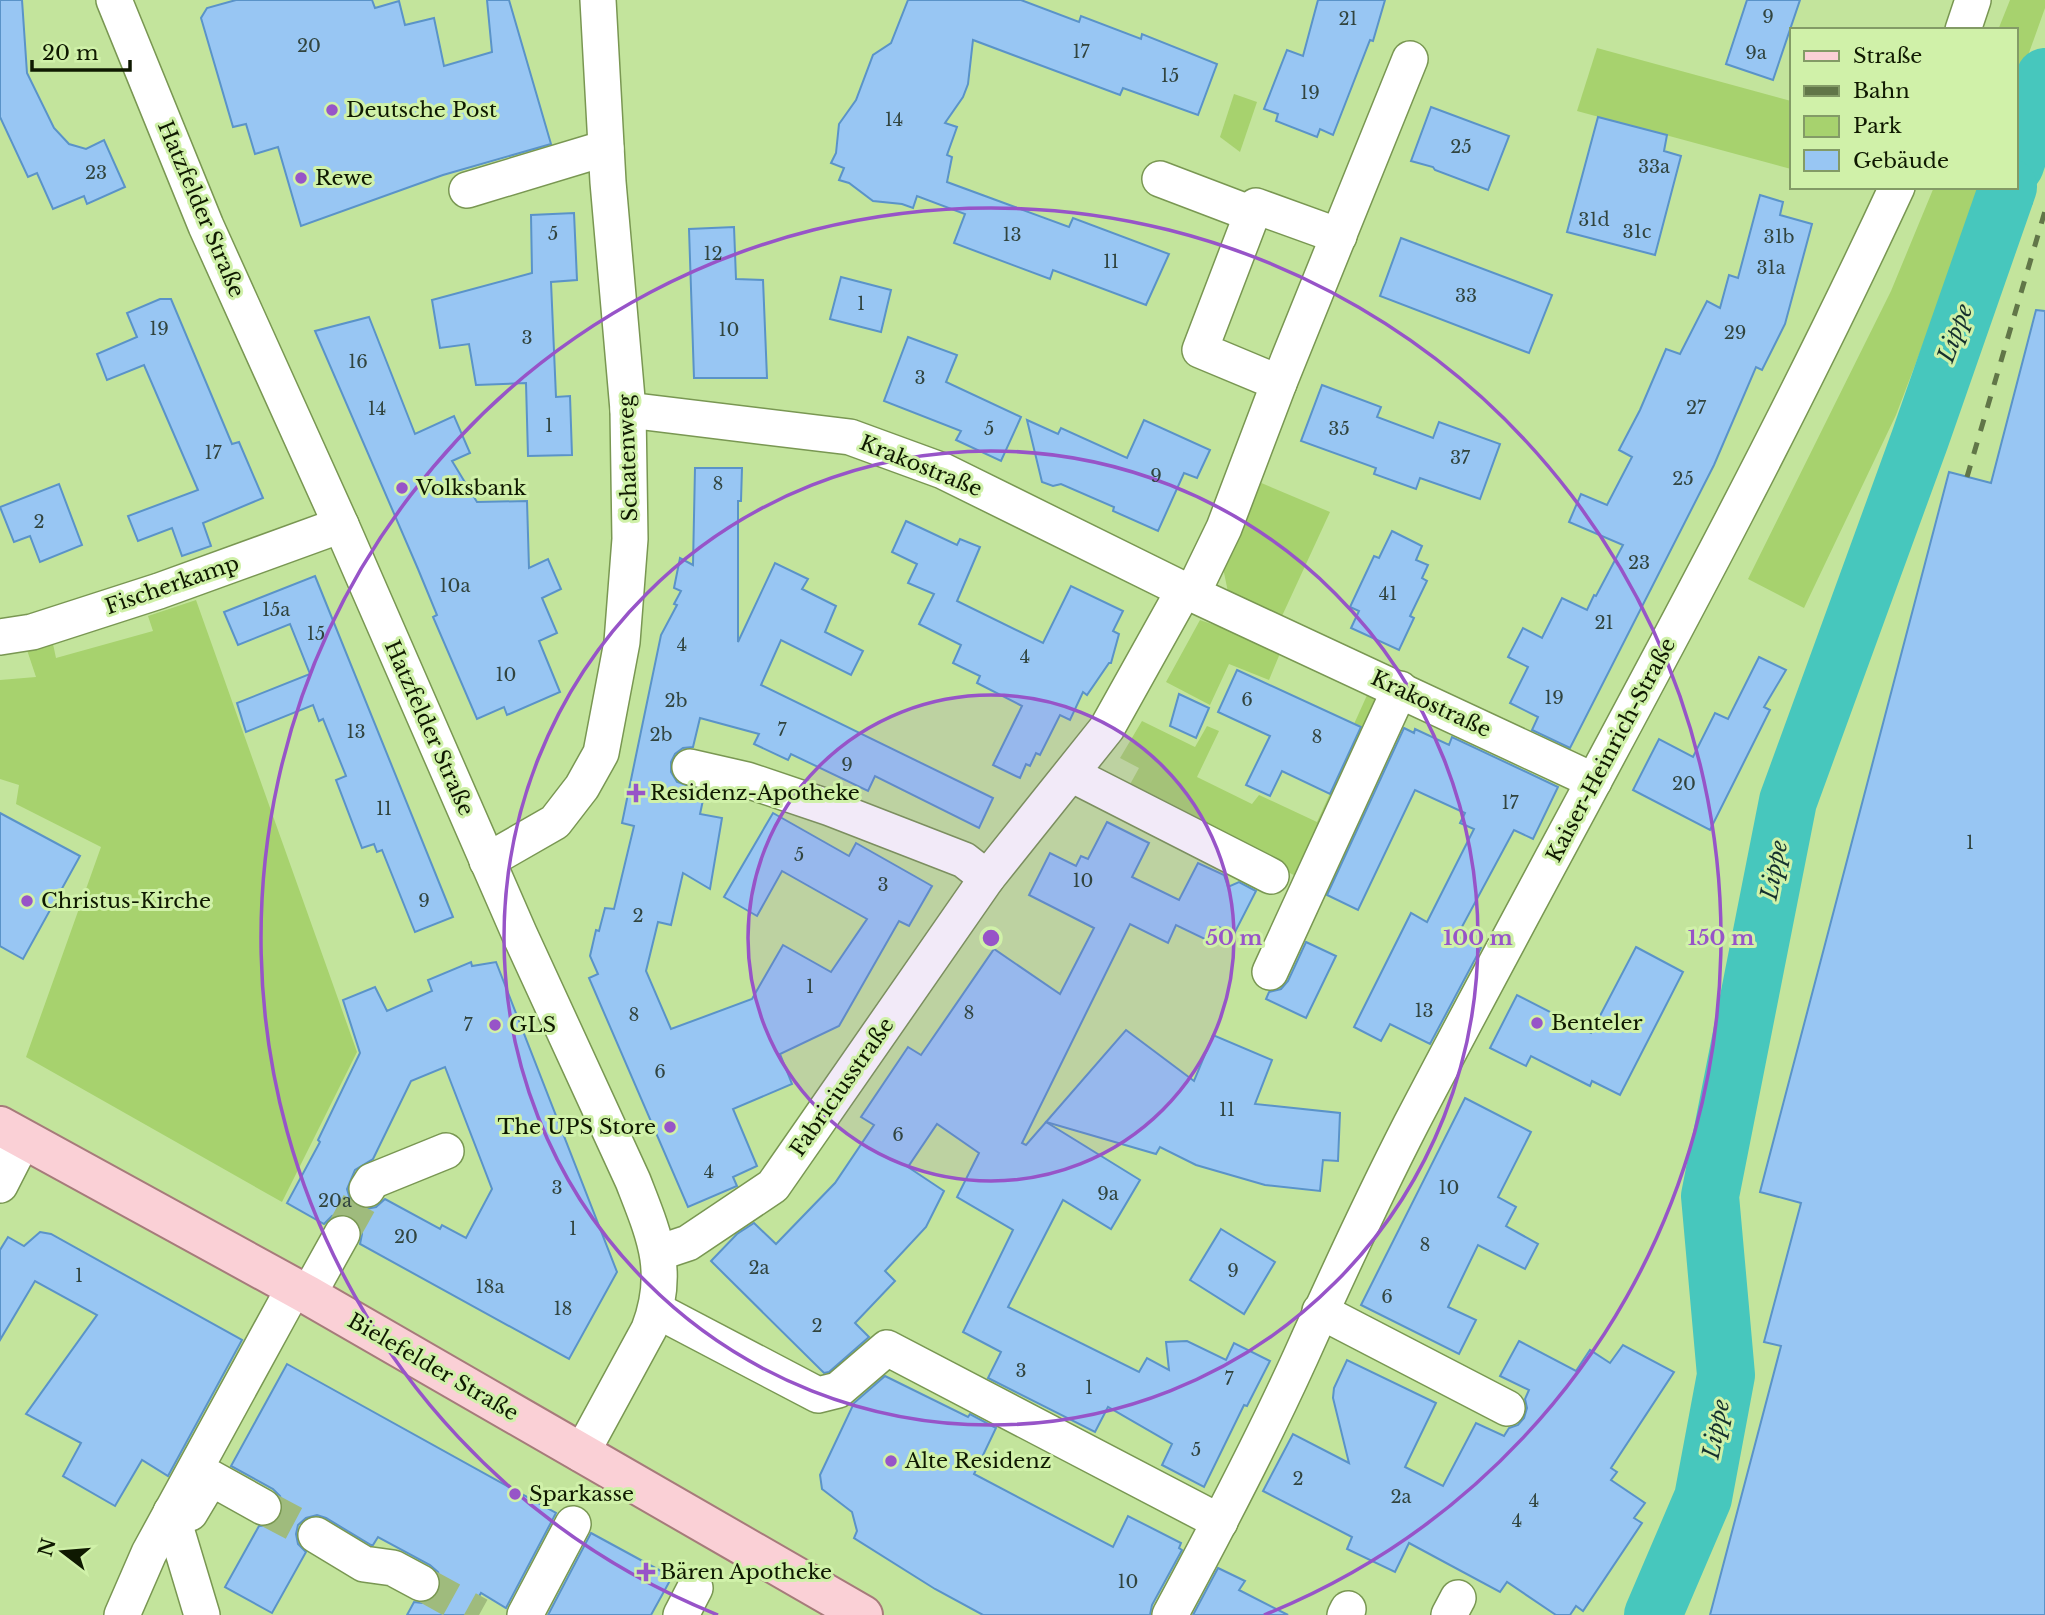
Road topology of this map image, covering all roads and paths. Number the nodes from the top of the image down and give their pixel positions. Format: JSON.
{"nodes":[{"id":1,"x":114,"y":0,"type":"edge"},
{"id":2,"x":598,"y":0,"type":"edge"},
{"id":3,"x":1973,"y":0,"type":"edge"},
{"id":4,"x":1964,"y":28,"type":"edge"},
{"id":5,"x":1410,"y":59,"type":"dead end"},
{"id":6,"x":606,"y":148,"type":"junction"},
{"id":7,"x":1160,"y":179,"type":"dead end"},
{"id":8,"x":1896,"y":189,"type":"edge"},
{"id":9,"x":467,"y":190,"type":"dead end"},
{"id":10,"x":1252,"y":215,"type":"junction"},
{"id":11,"x":1339,"y":236,"type":"junction"},
{"id":12,"x":1279,"y":383,"type":"junction"},
{"id":13,"x":628,"y":410,"type":"junction"},
{"id":14,"x":341,"y":525,"type":"junction"},
{"id":15,"x":1188,"y":592,"type":"junction"},
{"id":16,"x":0,"y":637,"type":"edge"},
{"id":17,"x":1400,"y":689,"type":"junction"},
{"id":18,"x":690,"y":767,"type":"dead end"},
{"id":19,"x":1071,"y":774,"type":"junction"},
{"id":20,"x":1594,"y":781,"type":"junction"},
{"id":21,"x":487,"y":861,"type":"junction"},
{"id":22,"x":1271,"y":876,"type":"dead end"},
{"id":23,"x":987,"y":878,"type":"junction"},
{"id":24,"x":1270,"y":972,"type":"dead end"},
{"id":25,"x":12,"y":1133,"type":"edge"},
{"id":26,"x":446,"y":1151,"type":"dead end"},
{"id":27,"x":0,"y":1185,"type":"edge"},
{"id":28,"x":367,"y":1189,"type":"tunnel mouth"},
{"id":29,"x":342,"y":1234,"type":"tunnel mouth"},
{"id":30,"x":658,"y":1253,"type":"junction"},
{"id":31,"x":301,"y":1291,"type":"junction"},
{"id":32,"x":656,"y":1310,"type":"junction"},
{"id":33,"x":1320,"y":1311,"type":"junction"},
{"id":34,"x":1507,"y":1408,"type":"dead end"},
{"id":35,"x":581,"y":1454,"type":"junction"},
{"id":36,"x":263,"y":1507,"type":"tunnel mouth"},
{"id":37,"x":1220,"y":1522,"type":"junction"},
{"id":38,"x":174,"y":1523,"type":"junction"},
{"id":39,"x":573,"y":1524,"type":"dead end"},
{"id":40,"x":316,"y":1535,"type":"tunnel mouth"},
{"id":41,"x":421,"y":1583,"type":"tunnel mouth"},
{"id":42,"x":122,"y":1615,"type":"edge"},
{"id":43,"x":202,"y":1615,"type":"edge"},
{"id":44,"x":524,"y":1615,"type":"edge"},
{"id":45,"x":863,"y":1615,"type":"edge"},
{"id":46,"x":1170,"y":1615,"type":"edge"}],
"edges":[{"from":1,"to":14,"type":"street","name":"Hatzfelder Straße"},
{"from":2,"to":6,"type":"street","name":"Schatenweg"},
{"from":3,"to":4,"type":"street"},
{"from":5,"to":11,"type":"street"},
{"from":6,"to":9,"type":"street"},
{"from":6,"to":13,"type":"street","name":"Schatenweg"},
{"from":7,"to":10,"type":"street"},
{"from":8,"to":20,"type":"street","name":"Kaiser-Heinrich-Straße"},
{"from":10,"to":11,"type":"street"},
{"from":10,"to":12,"type":"street"},
{"from":11,"to":12,"type":"street"},
{"from":12,"to":15,"type":"street"},
{"from":13,"to":15,"type":"street","name":"Krakostraße"},
{"from":13,"to":21,"type":"street","name":"Schatenweg"},
{"from":14,"to":16,"type":"street","name":"Fischerkamp"},
{"from":14,"to":21,"type":"street","name":"Hatzfelder Straße"},
{"from":15,"to":17,"type":"street","name":"Krakostraße"},
{"from":15,"to":19,"type":"street","name":"Fabriciusstraße"},
{"from":17,"to":20,"type":"street","name":"Krakostraße"},
{"from":17,"to":24,"type":"street"},
{"from":18,"to":23,"type":"street"},
{"from":19,"to":22,"type":"street"},
{"from":19,"to":23,"type":"street","name":"Fabriciusstraße"},
{"from":20,"to":33,"type":"street","name":"Kaiser-Heinrich-Straße"},
{"from":21,"to":30,"type":"street","name":"Hatzfelder Straße"},
{"from":23,"to":30,"type":"street","name":"Fabriciusstraße"},
{"from":25,"to":27,"type":"street"},
{"from":25,"to":31,"type":"main road","name":"Bielefelder Straße"},
{"from":26,"to":28,"type":"street"},
{"from":29,"to":31,"type":"street"},
{"from":30,"to":32,"type":"street","name":"Hatzfelder Straße"},
{"from":31,"to":35,"type":"main road","name":"Bielefelder Straße"},
{"from":31,"to":38,"type":"street"},
{"from":32,"to":35,"type":"street","name":"Hatzfelder Straße"},
{"from":32,"to":37,"type":"street"},
{"from":33,"to":34,"type":"street"},
{"from":33,"to":37,"type":"street","name":"Kaiser-Heinrich-Straße"},
{"from":35,"to":45,"type":"main road","name":"Bielefelder Straße"},
{"from":36,"to":38,"type":"street"},
{"from":37,"to":46,"type":"street","name":"Kaiser-Heinrich-Straße"},
{"from":38,"to":42,"type":"street"},
{"from":38,"to":43,"type":"street"},
{"from":39,"to":44,"type":"street"},
{"from":40,"to":41,"type":"street"}]}
